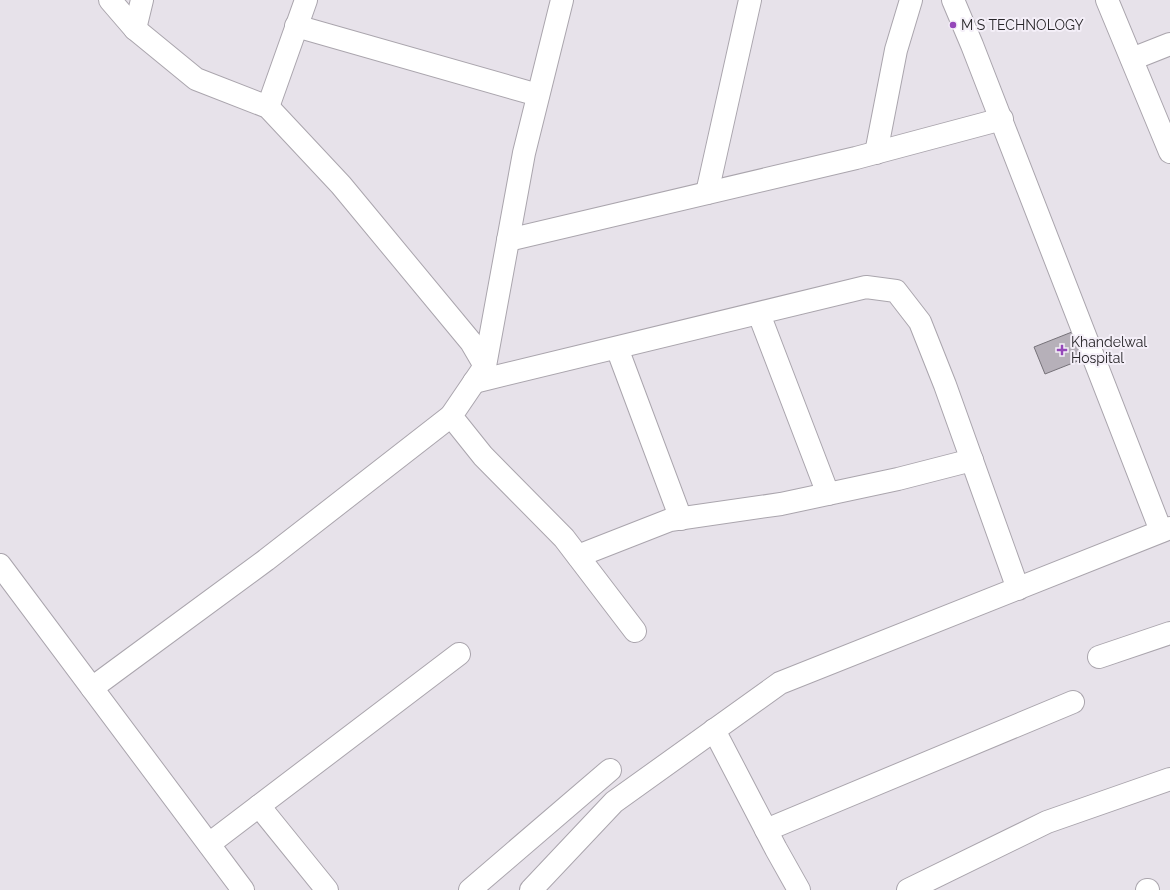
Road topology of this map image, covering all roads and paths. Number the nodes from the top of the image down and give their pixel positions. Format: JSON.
{"nodes":[{"id":1,"x":110,"y":0,"type":"edge"},
{"id":2,"x":142,"y":0,"type":"edge"},
{"id":3,"x":306,"y":0,"type":"edge"},
{"id":4,"x":562,"y":0,"type":"edge"},
{"id":5,"x":750,"y":0,"type":"edge"},
{"id":6,"x":911,"y":0,"type":"edge"},
{"id":7,"x":953,"y":0,"type":"edge"},
{"id":8,"x":1107,"y":0,"type":"edge"},
{"id":9,"x":296,"y":26,"type":"junction"},
{"id":10,"x":135,"y":29,"type":"junction"},
{"id":11,"x":1170,"y":44,"type":"edge"},
{"id":12,"x":1132,"y":59,"type":"junction"},
{"id":13,"x":538,"y":95,"type":"junction"},
{"id":14,"x":268,"y":107,"type":"junction"},
{"id":15,"x":1002,"y":119,"type":"junction"},
{"id":16,"x":1170,"y":152,"type":"edge"},
{"id":17,"x":876,"y":153,"type":"junction"},
{"id":18,"x":706,"y":193,"type":"junction"},
{"id":19,"x":508,"y":240,"type":"junction"},
{"id":20,"x":760,"y":314,"type":"junction"},
{"id":21,"x":617,"y":348,"type":"junction"},
{"id":22,"x":480,"y":374,"type":"junction"},
{"id":23,"x":451,"y":416,"type":"junction"},
{"id":24,"x":972,"y":460,"type":"junction"},
{"id":25,"x":828,"y":494,"type":"junction"},
{"id":26,"x":680,"y":519,"type":"junction"},
{"id":27,"x":1166,"y":530,"type":"edge"},
{"id":28,"x":578,"y":556,"type":"junction"},
{"id":29,"x":0,"y":565,"type":"edge"},
{"id":30,"x":1018,"y":589,"type":"junction"},
{"id":31,"x":635,"y":631,"type":"dead end"},
{"id":32,"x":1170,"y":633,"type":"edge"},
{"id":33,"x":459,"y":654,"type":"dead end"},
{"id":34,"x":1099,"y":657,"type":"dead end"},
{"id":35,"x":92,"y":688,"type":"junction"},
{"id":36,"x":1072,"y":702,"type":"dead end"},
{"id":37,"x":714,"y":730,"type":"junction"},
{"id":38,"x":610,"y":770,"type":"dead end"},
{"id":39,"x":1170,"y":779,"type":"edge"},
{"id":40,"x":259,"y":806,"type":"junction"},
{"id":41,"x":766,"y":830,"type":"junction"},
{"id":42,"x":209,"y":844,"type":"junction"},
{"id":43,"x":243,"y":890,"type":"edge"},
{"id":44,"x":327,"y":890,"type":"edge"},
{"id":45,"x":470,"y":890,"type":"edge"},
{"id":46,"x":531,"y":890,"type":"edge"},
{"id":47,"x":800,"y":890,"type":"edge"},
{"id":48,"x":908,"y":890,"type":"edge"}],
"edges":[{"from":1,"to":10,"type":"street"},
{"from":2,"to":10,"type":"street"},
{"from":3,"to":9,"type":"street"},
{"from":4,"to":13,"type":"street"},
{"from":5,"to":18,"type":"street"},
{"from":6,"to":17,"type":"street"},
{"from":7,"to":15,"type":"street"},
{"from":8,"to":12,"type":"street"},
{"from":9,"to":13,"type":"street"},
{"from":9,"to":14,"type":"street"},
{"from":10,"to":14,"type":"street"},
{"from":11,"to":12,"type":"street"},
{"from":12,"to":16,"type":"street"},
{"from":13,"to":19,"type":"street"},
{"from":14,"to":22,"type":"street"},
{"from":15,"to":17,"type":"street"},
{"from":15,"to":27,"type":"street"},
{"from":17,"to":18,"type":"street"},
{"from":18,"to":19,"type":"street"},
{"from":19,"to":22,"type":"street"},
{"from":20,"to":21,"type":"street"},
{"from":20,"to":24,"type":"street"},
{"from":20,"to":25,"type":"street"},
{"from":21,"to":22,"type":"street"},
{"from":21,"to":26,"type":"street"},
{"from":22,"to":23,"type":"street"},
{"from":23,"to":28,"type":"street"},
{"from":23,"to":35,"type":"street"},
{"from":24,"to":25,"type":"street"},
{"from":24,"to":30,"type":"street"},
{"from":25,"to":26,"type":"street"},
{"from":26,"to":28,"type":"street"},
{"from":27,"to":30,"type":"street"},
{"from":28,"to":31,"type":"street"},
{"from":29,"to":35,"type":"street"},
{"from":30,"to":37,"type":"street"},
{"from":32,"to":34,"type":"street"},
{"from":33,"to":40,"type":"street"},
{"from":35,"to":42,"type":"street"},
{"from":36,"to":41,"type":"street"},
{"from":37,"to":41,"type":"street"},
{"from":37,"to":46,"type":"street"},
{"from":38,"to":45,"type":"street"},
{"from":39,"to":48,"type":"street"},
{"from":40,"to":42,"type":"street"},
{"from":40,"to":44,"type":"street"},
{"from":41,"to":47,"type":"street"},
{"from":42,"to":43,"type":"street"}]}
